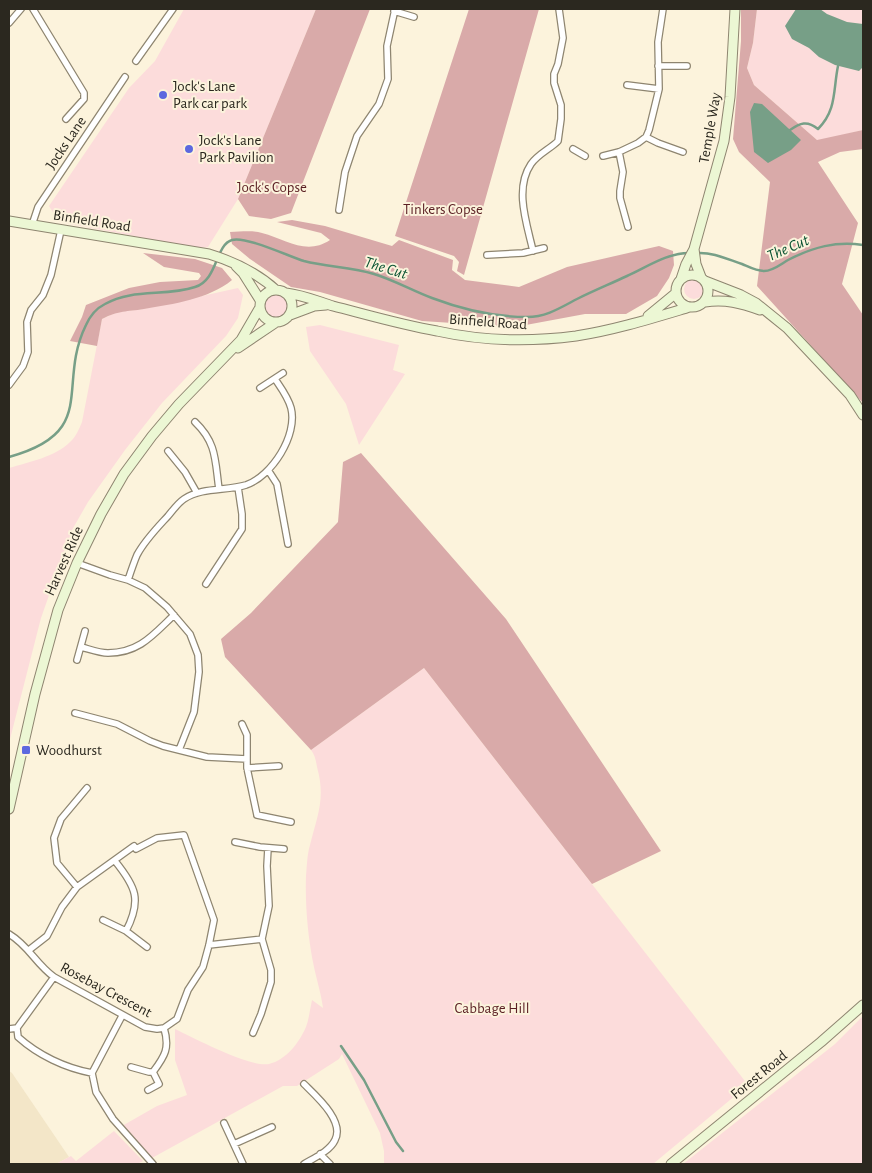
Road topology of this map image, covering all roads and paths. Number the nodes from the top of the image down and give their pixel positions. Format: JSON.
{"nodes":[{"id":1,"x":21,"y":9,"type":"edge"},
{"id":2,"x":33,"y":9,"type":"edge"},
{"id":3,"x":173,"y":9,"type":"edge"},
{"id":4,"x":559,"y":9,"type":"edge"},
{"id":5,"x":663,"y":9,"type":"edge"},
{"id":6,"x":735,"y":9,"type":"edge"},
{"id":7,"x":395,"y":10,"type":"edge"},
{"id":8,"x":414,"y":17,"type":"dead end"},
{"id":9,"x":9,"y":23,"type":"edge"},
{"id":10,"x":136,"y":60,"type":"dead end"},
{"id":11,"x":658,"y":66,"type":"junction"},
{"id":12,"x":688,"y":66,"type":"dead end"},
{"id":13,"x":125,"y":77,"type":"dead end"},
{"id":14,"x":626,"y":85,"type":"dead end"},
{"id":15,"x":659,"y":89,"type":"junction"},
{"id":16,"x":66,"y":119,"type":"dead end"},
{"id":17,"x":646,"y":137,"type":"junction"},
{"id":18,"x":573,"y":149,"type":"dead end"},
{"id":19,"x":619,"y":152,"type":"junction"},
{"id":20,"x":683,"y":152,"type":"dead end"},
{"id":21,"x":585,"y":156,"type":"dead end"},
{"id":22,"x":603,"y":156,"type":"dead end"},
{"id":23,"x":339,"y":210,"type":"dead end"},
{"id":24,"x":9,"y":221,"type":"edge"},
{"id":25,"x":32,"y":225,"type":"junction"},
{"id":26,"x":628,"y":227,"type":"dead end"},
{"id":27,"x":61,"y":230,"type":"junction"},
{"id":28,"x":544,"y":248,"type":"dead end"},
{"id":29,"x":533,"y":251,"type":"junction"},
{"id":30,"x":487,"y":255,"type":"dead end"},
{"id":31,"x":229,"y":260,"type":"junction"},
{"id":32,"x":692,"y":261,"type":"junction"},
{"id":33,"x":681,"y":279,"type":"junction"},
{"id":34,"x":703,"y":279,"type":"junction"},
{"id":35,"x":276,"y":290,"type":"junction"},
{"id":36,"x":676,"y":292,"type":"junction"},
{"id":37,"x":286,"y":293,"type":"junction"},
{"id":38,"x":705,"y":302,"type":"junction"},
{"id":39,"x":260,"y":304,"type":"junction"},
{"id":40,"x":331,"y":305,"type":"junction"},
{"id":41,"x":690,"y":307,"type":"junction"},
{"id":42,"x":768,"y":313,"type":"junction"},
{"id":43,"x":290,"y":315,"type":"junction"},
{"id":44,"x":644,"y":319,"type":"junction"},
{"id":45,"x":275,"y":323,"type":"junction"},
{"id":46,"x":220,"y":362,"type":"junction"},
{"id":47,"x":283,"y":373,"type":"dead end"},
{"id":48,"x":275,"y":378,"type":"junction"},
{"id":49,"x":9,"y":385,"type":"edge"},
{"id":50,"x":260,"y":388,"type":"dead end"},
{"id":51,"x":863,"y":415,"type":"edge"},
{"id":52,"x":195,"y":422,"type":"dead end"},
{"id":53,"x":168,"y":451,"type":"dead end"},
{"id":54,"x":268,"y":470,"type":"junction"},
{"id":55,"x":238,"y":487,"type":"junction"},
{"id":56,"x":219,"y":489,"type":"junction"},
{"id":57,"x":197,"y":493,"type":"junction"},
{"id":58,"x":288,"y":544,"type":"dead end"},
{"id":59,"x":77,"y":563,"type":"junction"},
{"id":60,"x":128,"y":580,"type":"junction"},
{"id":61,"x":206,"y":584,"type":"dead end"},
{"id":62,"x":174,"y":615,"type":"junction"},
{"id":63,"x":85,"y":631,"type":"dead end"},
{"id":64,"x":81,"y":647,"type":"junction"},
{"id":65,"x":77,"y":660,"type":"dead end"},
{"id":66,"x":75,"y":713,"type":"dead end"},
{"id":67,"x":242,"y":724,"type":"dead end"},
{"id":68,"x":179,"y":750,"type":"junction"},
{"id":69,"x":247,"y":759,"type":"junction"},
{"id":70,"x":280,"y":766,"type":"dead end"},
{"id":71,"x":247,"y":768,"type":"junction"},
{"id":72,"x":87,"y":788,"type":"dead end"},
{"id":73,"x":9,"y":809,"type":"edge"},
{"id":74,"x":290,"y":822,"type":"dead end"},
{"id":75,"x":235,"y":842,"type":"dead end"},
{"id":76,"x":268,"y":848,"type":"junction"},
{"id":77,"x":284,"y":849,"type":"dead end"},
{"id":78,"x":115,"y":861,"type":"junction"},
{"id":79,"x":77,"y":887,"type":"junction"},
{"id":80,"x":102,"y":920,"type":"dead end"},
{"id":81,"x":126,"y":931,"type":"junction"},
{"id":82,"x":9,"y":934,"type":"edge"},
{"id":83,"x":262,"y":939,"type":"junction"},
{"id":84,"x":209,"y":945,"type":"junction"},
{"id":85,"x":147,"y":947,"type":"dead end"},
{"id":86,"x":29,"y":950,"type":"junction"},
{"id":87,"x":54,"y":978,"type":"junction"},
{"id":88,"x":863,"y":1005,"type":"edge"},
{"id":89,"x":122,"y":1016,"type":"junction"},
{"id":90,"x":17,"y":1028,"type":"junction"},
{"id":91,"x":164,"y":1028,"type":"junction"},
{"id":92,"x":9,"y":1029,"type":"edge"},
{"id":93,"x":253,"y":1034,"type":"dead end"},
{"id":94,"x":131,"y":1067,"type":"dead end"},
{"id":95,"x":153,"y":1072,"type":"junction"},
{"id":96,"x":92,"y":1073,"type":"junction"},
{"id":97,"x":304,"y":1084,"type":"dead end"},
{"id":98,"x":148,"y":1090,"type":"dead end"},
{"id":99,"x":224,"y":1123,"type":"dead end"},
{"id":100,"x":272,"y":1127,"type":"dead end"},
{"id":101,"x":234,"y":1144,"type":"junction"},
{"id":102,"x":320,"y":1154,"type":"junction"},
{"id":103,"x":153,"y":1164,"type":"edge"},
{"id":104,"x":243,"y":1164,"type":"edge"},
{"id":105,"x":304,"y":1164,"type":"edge"},
{"id":106,"x":330,"y":1164,"type":"edge"},
{"id":107,"x":671,"y":1164,"type":"edge"}],
"edges":[{"from":1,"to":9,"type":"street"},
{"from":2,"to":16,"type":"street"},
{"from":3,"to":10,"type":"street"},
{"from":4,"to":29,"type":"street"},
{"from":5,"to":11,"type":"street"},
{"from":6,"to":32,"type":"main road","name":"Temple Way"},
{"from":7,"to":8,"type":"street"},
{"from":7,"to":23,"type":"street"},
{"from":11,"to":12,"type":"street"},
{"from":11,"to":15,"type":"street"},
{"from":13,"to":25,"type":"street","name":"Jocks Lane"},
{"from":14,"to":15,"type":"street"},
{"from":15,"to":17,"type":"street"},
{"from":17,"to":19,"type":"street"},
{"from":17,"to":20,"type":"street"},
{"from":18,"to":21,"type":"street"},
{"from":19,"to":22,"type":"street"},
{"from":19,"to":26,"type":"street"},
{"from":24,"to":25,"type":"main road","name":"Binfield Road"},
{"from":25,"to":27,"type":"main road","name":"Binfield Road"},
{"from":27,"to":31,"type":"main road","name":"Binfield Road"},
{"from":27,"to":49,"type":"street"},
{"from":28,"to":29,"type":"street"},
{"from":29,"to":30,"type":"street"},
{"from":31,"to":35,"type":"main road","name":"Binfield Road"},
{"from":31,"to":39,"type":"main road","name":"Binfield Road"},
{"from":32,"to":33,"type":"main road","name":"Temple Way"},
{"from":32,"to":34,"type":"main road"},
{"from":33,"to":34,"type":"main road"},
{"from":33,"to":36,"type":"main road"},
{"from":34,"to":38,"type":"main road"},
{"from":34,"to":42,"type":"main road"},
{"from":35,"to":37,"type":"main road"},
{"from":35,"to":39,"type":"main road"},
{"from":36,"to":41,"type":"main road"},
{"from":36,"to":44,"type":"main road","name":"Binfield Road"},
{"from":37,"to":40,"type":"main road","name":"Binfield Road"},
{"from":37,"to":43,"type":"main road"},
{"from":38,"to":41,"type":"main road"},
{"from":38,"to":42,"type":"main road"},
{"from":39,"to":45,"type":"main road"},
{"from":39,"to":46,"type":"main road","name":"Harvest Ride"},
{"from":40,"to":43,"type":"main road","name":"Binfield Road"},
{"from":40,"to":44,"type":"main road","name":"Binfield Road"},
{"from":41,"to":44,"type":"main road","name":"Binfield Road"},
{"from":42,"to":51,"type":"main road"},
{"from":43,"to":45,"type":"main road"},
{"from":45,"to":46,"type":"main road","name":"Harvest Ride"},
{"from":46,"to":59,"type":"main road","name":"Harvest Ride"},
{"from":47,"to":48,"type":"street"},
{"from":48,"to":50,"type":"street"},
{"from":48,"to":54,"type":"street"},
{"from":52,"to":56,"type":"street"},
{"from":53,"to":57,"type":"street"},
{"from":54,"to":55,"type":"street"},
{"from":54,"to":58,"type":"street"},
{"from":55,"to":56,"type":"street"},
{"from":55,"to":61,"type":"street"},
{"from":56,"to":57,"type":"street"},
{"from":57,"to":60,"type":"street"},
{"from":59,"to":60,"type":"street"},
{"from":59,"to":73,"type":"main road","name":"Harvest Ride"},
{"from":60,"to":62,"type":"street"},
{"from":62,"to":64,"type":"street"},
{"from":62,"to":68,"type":"street"},
{"from":63,"to":64,"type":"street"},
{"from":64,"to":65,"type":"street"},
{"from":66,"to":68,"type":"street"},
{"from":67,"to":69,"type":"street"},
{"from":68,"to":69,"type":"street"},
{"from":69,"to":71,"type":"street"},
{"from":70,"to":71,"type":"street"},
{"from":71,"to":74,"type":"street"},
{"from":72,"to":79,"type":"street"},
{"from":75,"to":76,"type":"street"},
{"from":76,"to":77,"type":"street"},
{"from":76,"to":83,"type":"street"},
{"from":78,"to":79,"type":"street"},
{"from":78,"to":81,"type":"street"},
{"from":78,"to":84,"type":"street","name":"Rosebay Crescent"},
{"from":79,"to":86,"type":"street"},
{"from":80,"to":81,"type":"street"},
{"from":81,"to":85,"type":"street"},
{"from":82,"to":86,"type":"street","name":"Rosebay Crescent"},
{"from":83,"to":84,"type":"street"},
{"from":83,"to":93,"type":"street"},
{"from":84,"to":91,"type":"street","name":"Rosebay Crescent"},
{"from":86,"to":87,"type":"street","name":"Rosebay Crescent"},
{"from":87,"to":89,"type":"street","name":"Rosebay Crescent"},
{"from":87,"to":90,"type":"street"},
{"from":88,"to":107,"type":"main road","name":"Forest Road"},
{"from":89,"to":91,"type":"street","name":"Rosebay Crescent"},
{"from":89,"to":96,"type":"street"},
{"from":90,"to":92,"type":"street"},
{"from":90,"to":96,"type":"street"},
{"from":91,"to":95,"type":"street"},
{"from":94,"to":95,"type":"street"},
{"from":95,"to":98,"type":"street"},
{"from":96,"to":103,"type":"street"},
{"from":97,"to":102,"type":"street"},
{"from":99,"to":101,"type":"street"},
{"from":100,"to":101,"type":"street"},
{"from":101,"to":104,"type":"street"},
{"from":102,"to":105,"type":"street"},
{"from":102,"to":106,"type":"street"}]}
